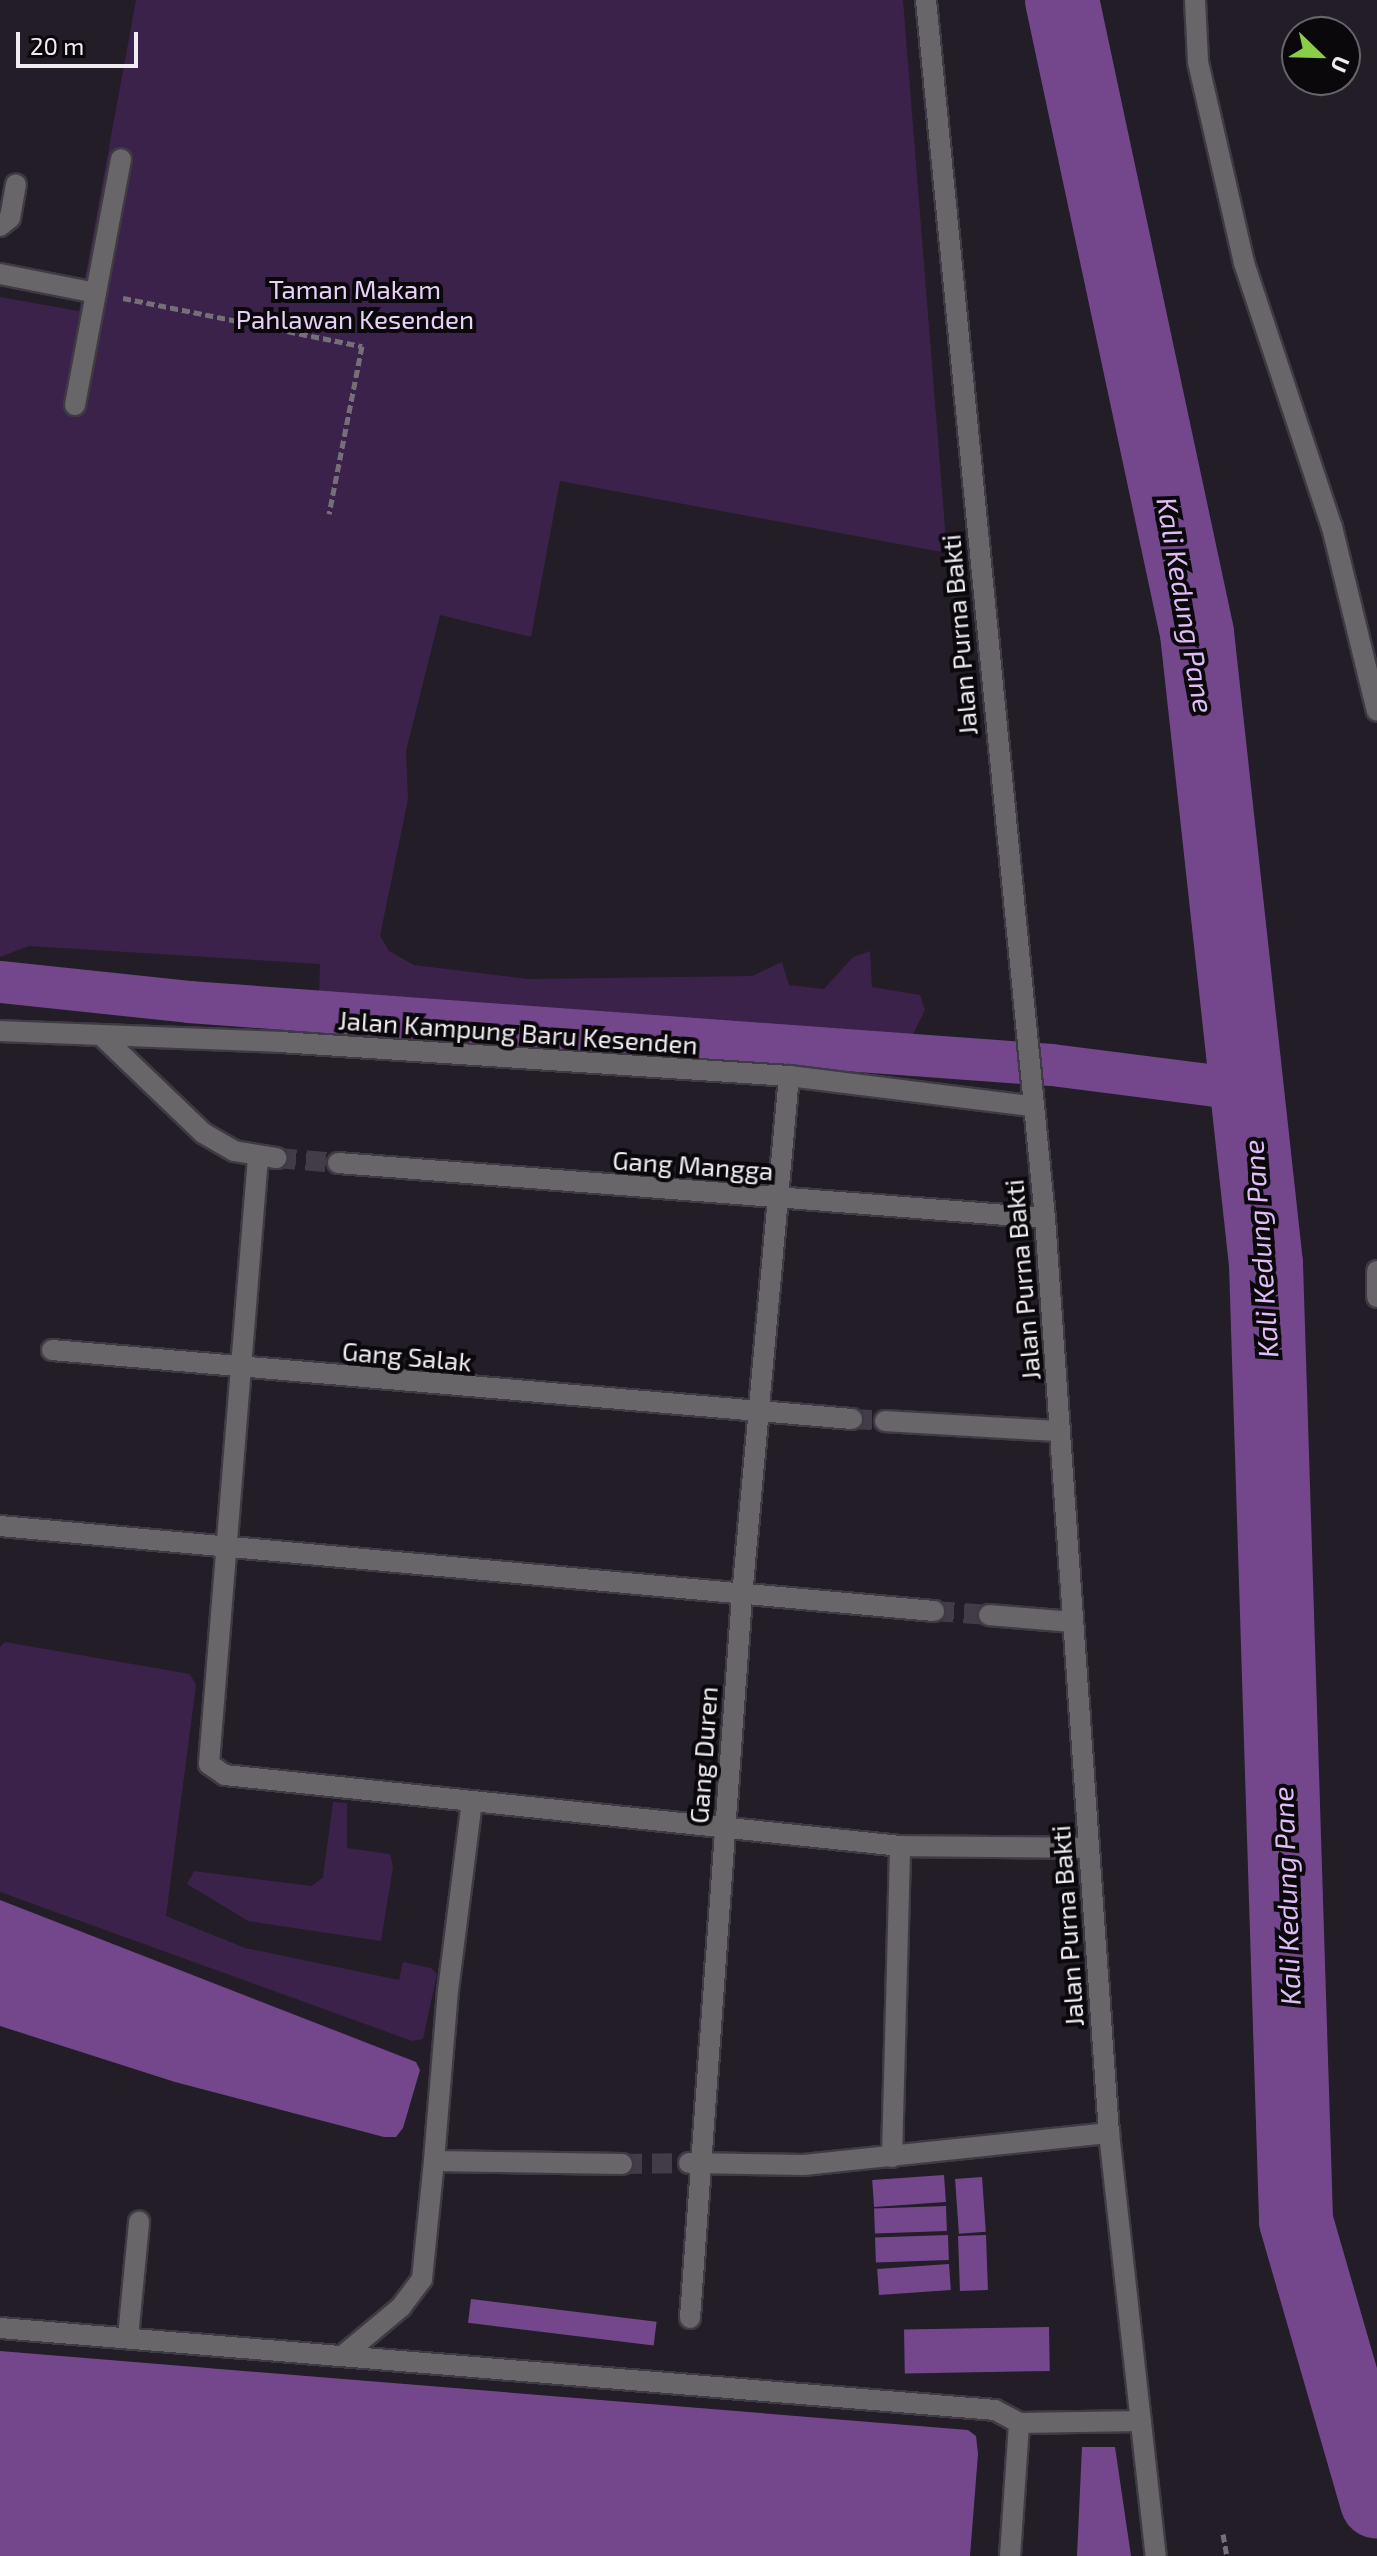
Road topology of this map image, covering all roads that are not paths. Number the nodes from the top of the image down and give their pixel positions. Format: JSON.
{"nodes":[{"id":1,"x":926,"y":0,"type":"edge"},
{"id":2,"x":1195,"y":0,"type":"edge"},
{"id":3,"x":121,"y":159,"type":"dead end"},
{"id":4,"x":16,"y":185,"type":"dead end"},
{"id":5,"x":0,"y":226,"type":"edge"},
{"id":6,"x":0,"y":274,"type":"edge"},
{"id":7,"x":88,"y":292,"type":"junction"},
{"id":8,"x":75,"y":405,"type":"dead end"},
{"id":9,"x":1377,"y":711,"type":"edge"},
{"id":10,"x":0,"y":1031,"type":"edge"},
{"id":11,"x":104,"y":1038,"type":"junction"},
{"id":12,"x":789,"y":1076,"type":"junction"},
{"id":13,"x":1031,"y":1106,"type":"junction"},
{"id":14,"x":338,"y":1163,"type":"tunnel mouth"},
{"id":15,"x":777,"y":1197,"type":"junction"},
{"id":16,"x":1045,"y":1218,"type":"junction"},
{"id":17,"x":1377,"y":1271,"type":"edge"},
{"id":18,"x":1377,"y":1297,"type":"edge"},
{"id":19,"x":52,"y":1350,"type":"dead end"},
{"id":20,"x":241,"y":1365,"type":"junction"},
{"id":21,"x":757,"y":1414,"type":"junction"},
{"id":22,"x":852,"y":1419,"type":"tunnel mouth"},
{"id":23,"x":885,"y":1421,"type":"tunnel mouth"},
{"id":24,"x":1060,"y":1431,"type":"junction"},
{"id":25,"x":0,"y":1526,"type":"edge"},
{"id":26,"x":224,"y":1550,"type":"junction"},
{"id":27,"x":742,"y":1596,"type":"junction"},
{"id":28,"x":934,"y":1611,"type":"tunnel mouth"},
{"id":29,"x":989,"y":1615,"type":"tunnel mouth"},
{"id":30,"x":1072,"y":1622,"type":"junction"},
{"id":31,"x":472,"y":1801,"type":"junction"},
{"id":32,"x":723,"y":1827,"type":"junction"},
{"id":33,"x":900,"y":1846,"type":"junction"},
{"id":34,"x":1088,"y":1848,"type":"junction"},
{"id":35,"x":1109,"y":2133,"type":"junction"},
{"id":36,"x":892,"y":2157,"type":"junction"},
{"id":37,"x":434,"y":2161,"type":"junction"},
{"id":38,"x":693,"y":2163,"type":"junction"},
{"id":39,"x":622,"y":2164,"type":"tunnel mouth"},
{"id":40,"x":139,"y":2222,"type":"dead end"},
{"id":41,"x":690,"y":2318,"type":"dead end"},
{"id":42,"x":0,"y":2328,"type":"edge"},
{"id":43,"x":128,"y":2337,"type":"junction"},
{"id":44,"x":346,"y":2353,"type":"junction"},
{"id":45,"x":1141,"y":2421,"type":"junction"},
{"id":46,"x":1019,"y":2423,"type":"junction"},
{"id":47,"x":1010,"y":2556,"type":"edge"},
{"id":48,"x":1156,"y":2556,"type":"edge"}],
"edges":[{"from":1,"to":13,"type":"street","name":"Jalan Purna Bakti"},
{"from":2,"to":9,"type":"street"},
{"from":3,"to":7,"type":"street"},
{"from":4,"to":5,"type":"street"},
{"from":6,"to":7,"type":"street"},
{"from":7,"to":8,"type":"street"},
{"from":10,"to":11,"type":"street","name":"Jalan Kampung Baru Kesenden"},
{"from":11,"to":12,"type":"street","name":"Jalan Kampung Baru Kesenden"},
{"from":11,"to":20,"type":"street"},
{"from":12,"to":13,"type":"street","name":"Jalan Kampung Baru Kesenden"},
{"from":12,"to":15,"type":"street","name":"Gang Duren"},
{"from":13,"to":16,"type":"street","name":"Jalan Purna Bakti"},
{"from":14,"to":15,"type":"street","name":"Gang Mangga"},
{"from":15,"to":16,"type":"street","name":"Gang Mangga"},
{"from":15,"to":21,"type":"street","name":"Gang Duren"},
{"from":16,"to":24,"type":"street","name":"Jalan Purna Bakti"},
{"from":17,"to":18,"type":"street"},
{"from":19,"to":20,"type":"street","name":"Gang Salak"},
{"from":20,"to":21,"type":"street","name":"Gang Salak"},
{"from":20,"to":26,"type":"street"},
{"from":21,"to":22,"type":"street","name":"Gang Salak"},
{"from":21,"to":27,"type":"street","name":"Gang Duren"},
{"from":23,"to":24,"type":"street"},
{"from":24,"to":30,"type":"street","name":"Jalan Purna Bakti"},
{"from":25,"to":26,"type":"street"},
{"from":26,"to":27,"type":"street"},
{"from":26,"to":31,"type":"street"},
{"from":27,"to":28,"type":"street"},
{"from":27,"to":32,"type":"street","name":"Gang Duren"},
{"from":29,"to":30,"type":"street"},
{"from":30,"to":34,"type":"street","name":"Jalan Purna Bakti"},
{"from":31,"to":32,"type":"street"},
{"from":31,"to":37,"type":"street"},
{"from":32,"to":33,"type":"street"},
{"from":32,"to":38,"type":"street","name":"Gang Duren"},
{"from":33,"to":34,"type":"street"},
{"from":33,"to":36,"type":"street"},
{"from":34,"to":35,"type":"street","name":"Jalan Purna Bakti"},
{"from":35,"to":36,"type":"street"},
{"from":35,"to":45,"type":"street","name":"Jalan Purna Bakti"},
{"from":36,"to":38,"type":"street"},
{"from":37,"to":39,"type":"street"},
{"from":37,"to":44,"type":"street"},
{"from":38,"to":41,"type":"street","name":"Gang Duren"},
{"from":40,"to":43,"type":"street"},
{"from":42,"to":43,"type":"street"},
{"from":43,"to":44,"type":"street"},
{"from":44,"to":46,"type":"street"},
{"from":45,"to":46,"type":"street"},
{"from":45,"to":48,"type":"street","name":"Jalan Purna Bakti"},
{"from":46,"to":47,"type":"street"}]}
